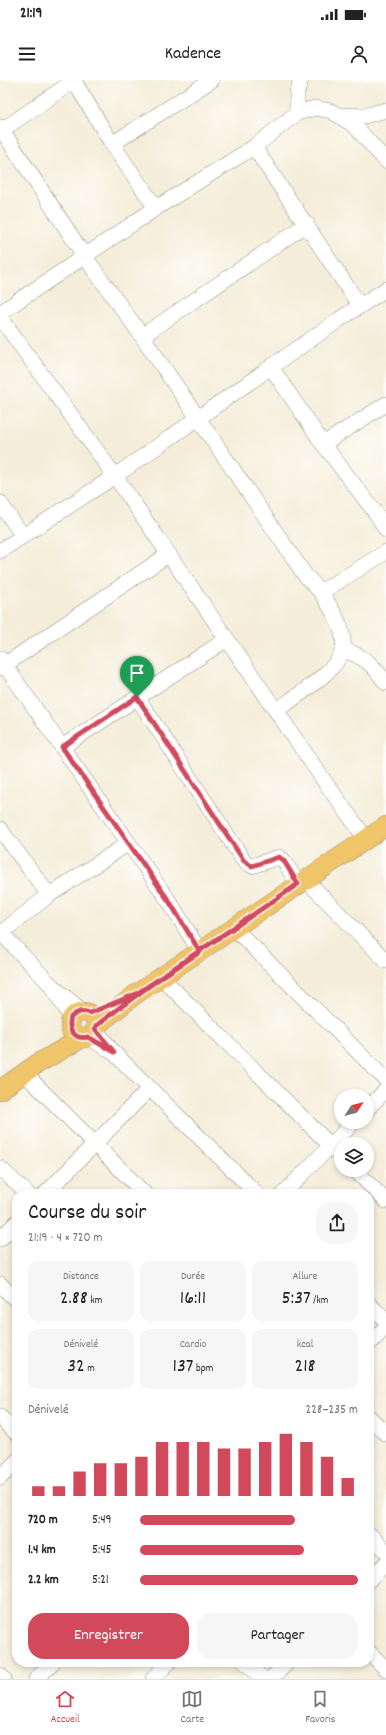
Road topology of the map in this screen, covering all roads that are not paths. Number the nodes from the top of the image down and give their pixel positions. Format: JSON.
{"nodes":[{"id":1,"x":74,"y":80,"type":"edge"},
{"id":2,"x":212,"y":80,"type":"edge"},
{"id":3,"x":301,"y":80,"type":"edge"},
{"id":4,"x":386,"y":110,"type":"edge"},
{"id":5,"x":297,"y":113,"type":"junction"},
{"id":6,"x":338,"y":115,"type":"junction"},
{"id":7,"x":1,"y":128,"type":"edge"},
{"id":8,"x":112,"y":144,"type":"junction"},
{"id":9,"x":254,"y":147,"type":"junction"},
{"id":10,"x":386,"y":161,"type":"edge"},
{"id":11,"x":156,"y":208,"type":"junction"},
{"id":12,"x":306,"y":224,"type":"junction"},
{"id":13,"x":84,"y":257,"type":"junction"},
{"id":14,"x":386,"y":289,"type":"edge"},
{"id":15,"x":360,"y":306,"type":"junction"},
{"id":16,"x":0,"y":313,"type":"edge"},
{"id":17,"x":0,"y":316,"type":"edge"},
{"id":18,"x":142,"y":336,"type":"junction"},
{"id":19,"x":271,"y":367,"type":"junction"},
{"id":20,"x":386,"y":404,"type":"edge"},
{"id":21,"x":198,"y":419,"type":"junction"},
{"id":22,"x":323,"y":444,"type":"junction"},
{"id":23,"x":115,"y":476,"type":"junction"},
{"id":24,"x":0,"y":503,"type":"edge"},
{"id":25,"x":382,"y":514,"type":"edge"},
{"id":26,"x":386,"y":530,"type":"edge"},
{"id":27,"x":23,"y":536,"type":"junction"},
{"id":28,"x":0,"y":551,"type":"edge"},
{"id":29,"x":386,"y":552,"type":"edge"},
{"id":30,"x":169,"y":554,"type":"junction"},
{"id":31,"x":321,"y":592,"type":"junction"},
{"id":32,"x":227,"y":640,"type":"junction"},
{"id":33,"x":343,"y":649,"type":"junction"},
{"id":34,"x":2,"y":664,"type":"edge"},
{"id":35,"x":383,"y":673,"type":"edge"},
{"id":36,"x":137,"y":697,"type":"junction"},
{"id":37,"x":276,"y":711,"type":"junction"},
{"id":38,"x":62,"y":747,"type":"junction"},
{"id":39,"x":0,"y":829,"type":"edge"},
{"id":40,"x":379,"y":834,"type":"edge"},
{"id":41,"x":129,"y":843,"type":"junction"},
{"id":42,"x":301,"y":882,"type":"junction"},
{"id":43,"x":49,"y":895,"type":"junction"},
{"id":44,"x":234,"y":928,"type":"junction"},
{"id":45,"x":1,"y":932,"type":"edge"},
{"id":46,"x":200,"y":952,"type":"junction"},
{"id":47,"x":386,"y":961,"type":"edge"},
{"id":48,"x":161,"y":977,"type":"junction"},
{"id":49,"x":84,"y":1025,"type":"junction"},
{"id":50,"x":31,"y":1069,"type":"junction"},
{"id":51,"x":386,"y":1080,"type":"edge"},
{"id":52,"x":150,"y":1088,"type":"junction"},
{"id":53,"x":0,"y":1090,"type":"edge"},
{"id":54,"x":386,"y":1090,"type":"edge"},
{"id":55,"x":374,"y":1102,"type":"edge"},
{"id":56,"x":95,"y":1144,"type":"junction"},
{"id":57,"x":334,"y":1149,"type":"edge"},
{"id":58,"x":334,"y":1153,"type":"edge"},
{"id":59,"x":0,"y":1168,"type":"edge"},
{"id":60,"x":362,"y":1177,"type":"edge"},
{"id":61,"x":23,"y":1189,"type":"edge"},
{"id":62,"x":50,"y":1189,"type":"edge"},
{"id":63,"x":140,"y":1189,"type":"edge"},
{"id":64,"x":252,"y":1189,"type":"edge"},
{"id":65,"x":289,"y":1189,"type":"edge"},
{"id":66,"x":386,"y":1200,"type":"edge"},
{"id":67,"x":12,"y":1227,"type":"edge"},
{"id":68,"x":0,"y":1239,"type":"edge"},
{"id":69,"x":0,"y":1284,"type":"edge"},
{"id":70,"x":12,"y":1295,"type":"edge"},
{"id":71,"x":374,"y":1309,"type":"edge"},
{"id":72,"x":386,"y":1321,"type":"edge"},
{"id":73,"x":386,"y":1327,"type":"edge"},
{"id":74,"x":374,"y":1339,"type":"edge"},
{"id":75,"x":0,"y":1417,"type":"edge"},
{"id":76,"x":374,"y":1422,"type":"edge"},
{"id":77,"x":12,"y":1429,"type":"edge"},
{"id":78,"x":386,"y":1434,"type":"edge"},
{"id":79,"x":12,"y":1466,"type":"edge"},
{"id":80,"x":0,"y":1478,"type":"edge"},
{"id":81,"x":374,"y":1539,"type":"edge"},
{"id":82,"x":386,"y":1551,"type":"edge"},
{"id":83,"x":386,"y":1563,"type":"edge"},
{"id":84,"x":374,"y":1575,"type":"edge"},
{"id":85,"x":374,"y":1657,"type":"edge"},
{"id":86,"x":48,"y":1667,"type":"edge"},
{"id":87,"x":164,"y":1667,"type":"edge"},
{"id":88,"x":251,"y":1667,"type":"edge"},
{"id":89,"x":283,"y":1667,"type":"edge"},
{"id":90,"x":386,"y":1669,"type":"edge"},
{"id":91,"x":0,"y":1675,"type":"edge"},
{"id":92,"x":4,"y":1679,"type":"edge"},
{"id":93,"x":36,"y":1679,"type":"edge"},
{"id":94,"x":153,"y":1679,"type":"edge"},
{"id":95,"x":262,"y":1679,"type":"edge"},
{"id":96,"x":271,"y":1679,"type":"edge"}],
"edges":[{"from":1,"to":7,"type":"street"},
{"from":1,"to":8,"type":"street"},
{"from":2,"to":8,"type":"street"},
{"from":3,"to":5,"type":"street"},
{"from":4,"to":6,"type":"street"},
{"from":5,"to":6,"type":"street"},
{"from":5,"to":9,"type":"street"},
{"from":6,"to":10,"type":"street"},
{"from":7,"to":13,"type":"street"},
{"from":8,"to":11,"type":"street"},
{"from":9,"to":11,"type":"street"},
{"from":9,"to":12,"type":"street"},
{"from":11,"to":13,"type":"street"},
{"from":12,"to":15,"type":"street"},
{"from":12,"to":18,"type":"street"},
{"from":13,"to":16,"type":"street"},
{"from":13,"to":18,"type":"street"},
{"from":14,"to":15,"type":"street"},
{"from":15,"to":19,"type":"street"},
{"from":17,"to":23,"type":"street"},
{"from":18,"to":21,"type":"street"},
{"from":19,"to":21,"type":"street"},
{"from":19,"to":22,"type":"street"},
{"from":20,"to":22,"type":"street"},
{"from":21,"to":23,"type":"street"},
{"from":21,"to":31,"type":"street"},
{"from":22,"to":25,"type":"street"},
{"from":23,"to":27,"type":"street"},
{"from":23,"to":30,"type":"street"},
{"from":24,"to":27,"type":"street"},
{"from":25,"to":26,"type":"street"},
{"from":27,"to":28,"type":"street"},
{"from":29,"to":31,"type":"street"},
{"from":30,"to":32,"type":"street"},
{"from":30,"to":34,"type":"street"},
{"from":31,"to":33,"type":"street"},
{"from":32,"to":36,"type":"street"},
{"from":32,"to":37,"type":"street"},
{"from":33,"to":35,"type":"street"},
{"from":33,"to":37,"type":"street"},
{"from":34,"to":38,"type":"street"},
{"from":36,"to":38,"type":"street"},
{"from":36,"to":42,"type":"street"},
{"from":37,"to":40,"type":"street"},
{"from":38,"to":41,"type":"street"},
{"from":39,"to":43,"type":"street"},
{"from":40,"to":42,"type":"main road"},
{"from":41,"to":43,"type":"street"},
{"from":41,"to":46,"type":"street"},
{"from":42,"to":44,"type":"main road"},
{"from":42,"to":47,"type":"street"},
{"from":43,"to":45,"type":"street"},
{"from":44,"to":46,"type":"main road"},
{"from":44,"to":51,"type":"street"},
{"from":45,"to":49,"type":"street"},
{"from":46,"to":48,"type":"main road"},
{"from":48,"to":49,"type":"main road"},
{"from":48,"to":57,"type":"street"},
{"from":49,"to":50,"type":"main road"},
{"from":49,"to":52,"type":"street"},
{"from":50,"to":53,"type":"main road"},
{"from":50,"to":56,"type":"street"},
{"from":52,"to":56,"type":"street"},
{"from":52,"to":64,"type":"street"},
{"from":54,"to":55,"type":"street"},
{"from":56,"to":62,"type":"street"},
{"from":56,"to":63,"type":"street"},
{"from":58,"to":65,"type":"street"},
{"from":59,"to":61,"type":"street"},
{"from":60,"to":66,"type":"street"},
{"from":67,"to":68,"type":"street"},
{"from":69,"to":70,"type":"street"},
{"from":71,"to":72,"type":"street"},
{"from":73,"to":74,"type":"street"},
{"from":75,"to":77,"type":"street"},
{"from":76,"to":78,"type":"street"},
{"from":79,"to":80,"type":"street"},
{"from":81,"to":82,"type":"street"},
{"from":83,"to":84,"type":"street"},
{"from":85,"to":90,"type":"street"},
{"from":86,"to":93,"type":"street"},
{"from":87,"to":94,"type":"street"},
{"from":88,"to":95,"type":"street"},
{"from":89,"to":96,"type":"street"},
{"from":91,"to":92,"type":"street"}]}
